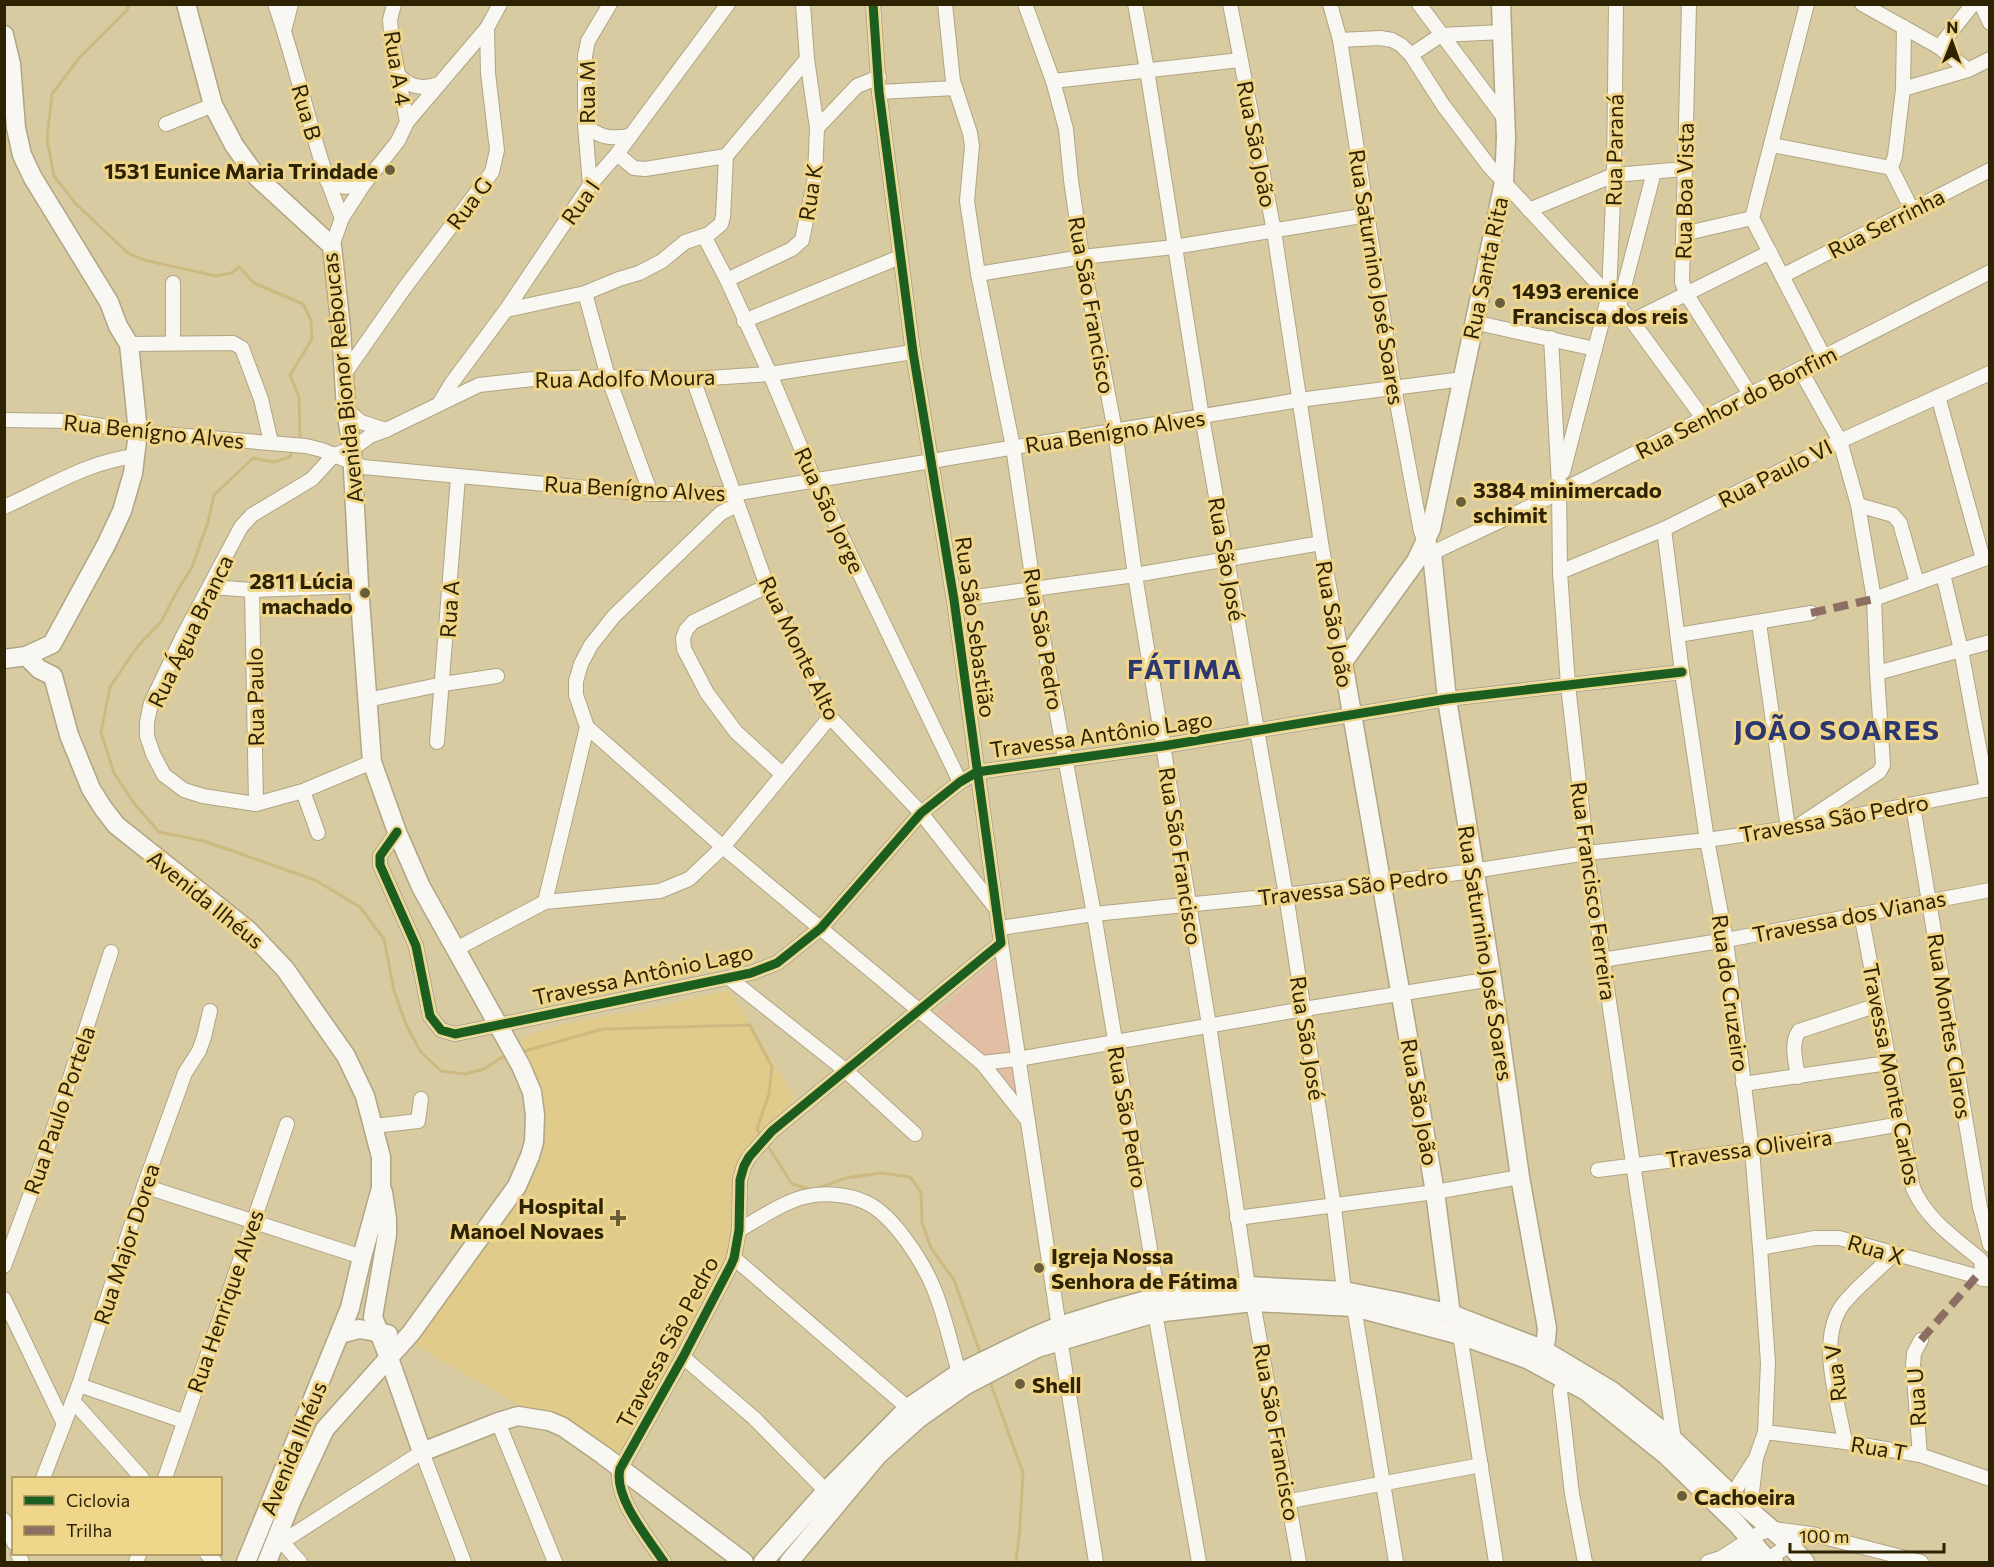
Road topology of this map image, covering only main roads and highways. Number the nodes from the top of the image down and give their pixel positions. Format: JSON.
{"nodes":[{"id":1,"x":186,"y":4,"type":"edge"},
{"id":2,"x":1501,"y":4,"type":"edge"},
{"id":3,"x":4,"y":35,"type":"edge"},
{"id":4,"x":1427,"y":546,"type":"junction"},
{"id":5,"x":39,"y":650,"type":"junction"},
{"id":6,"x":4,"y":659,"type":"edge"},
{"id":7,"x":53,"y":676,"type":"junction"},
{"id":8,"x":381,"y":1188,"type":"junction"},
{"id":9,"x":1250,"y":1294,"type":"junction"},
{"id":10,"x":1451,"y":1314,"type":"junction"},
{"id":11,"x":379,"y":1332,"type":"junction"},
{"id":12,"x":411,"y":1333,"type":"junction"},
{"id":13,"x":1060,"y":1333,"type":"junction"},
{"id":14,"x":340,"y":1334,"type":"junction"},
{"id":15,"x":1534,"y":1354,"type":"junction"},
{"id":16,"x":389,"y":1358,"type":"junction"},
{"id":17,"x":1770,"y":1560,"type":"edge"},
{"id":18,"x":246,"y":1563,"type":"edge"},
{"id":19,"x":267,"y":1563,"type":"edge"},
{"id":20,"x":744,"y":1563,"type":"edge"},
{"id":21,"x":763,"y":1563,"type":"edge"},
{"id":22,"x":789,"y":1563,"type":"edge"},
{"id":23,"x":1805,"y":1563,"type":"edge"}],
"edges":[{"from":1,"to":12,"type":"main road","name":"Avenida Bionor Reboucas"},
{"from":2,"to":4,"type":"main road","name":"Rua Santa Rita"},
{"from":3,"to":5,"type":"main road"},
{"from":4,"to":10,"type":"main road","name":"Rua São João"},
{"from":4,"to":15,"type":"main road","name":"Rua Saturnino José Soares"},
{"from":5,"to":6,"type":"main road"},
{"from":5,"to":7,"type":"main road","name":"Avenida Ilhéus"},
{"from":5,"to":7,"type":"main road"},
{"from":7,"to":8,"type":"main road","name":"Avenida Ilhéus"},
{"from":8,"to":11,"type":"main road","name":"Avenida Ilhéus"},
{"from":8,"to":14,"type":"main road","name":"Avenida Ilhéus"},
{"from":9,"to":10,"type":"main road"},
{"from":9,"to":13,"type":"main road"},
{"from":9,"to":15,"type":"main road"},
{"from":10,"to":15,"type":"main road"},
{"from":11,"to":12,"type":"main road"},
{"from":11,"to":14,"type":"main road"},
{"from":11,"to":16,"type":"main road","name":"Avenida Ilhéus"},
{"from":12,"to":16,"type":"main road","name":"Avenida Bionor Reboucas"},
{"from":13,"to":21,"type":"main road"},
{"from":13,"to":22,"type":"main road"},
{"from":14,"to":18,"type":"main road","name":"Avenida Ilhéus"},
{"from":15,"to":17,"type":"main road"},
{"from":15,"to":23,"type":"main road"},
{"from":16,"to":19,"type":"main road","name":"Avenida Ilhéus"},
{"from":16,"to":20,"type":"main road"}]}
